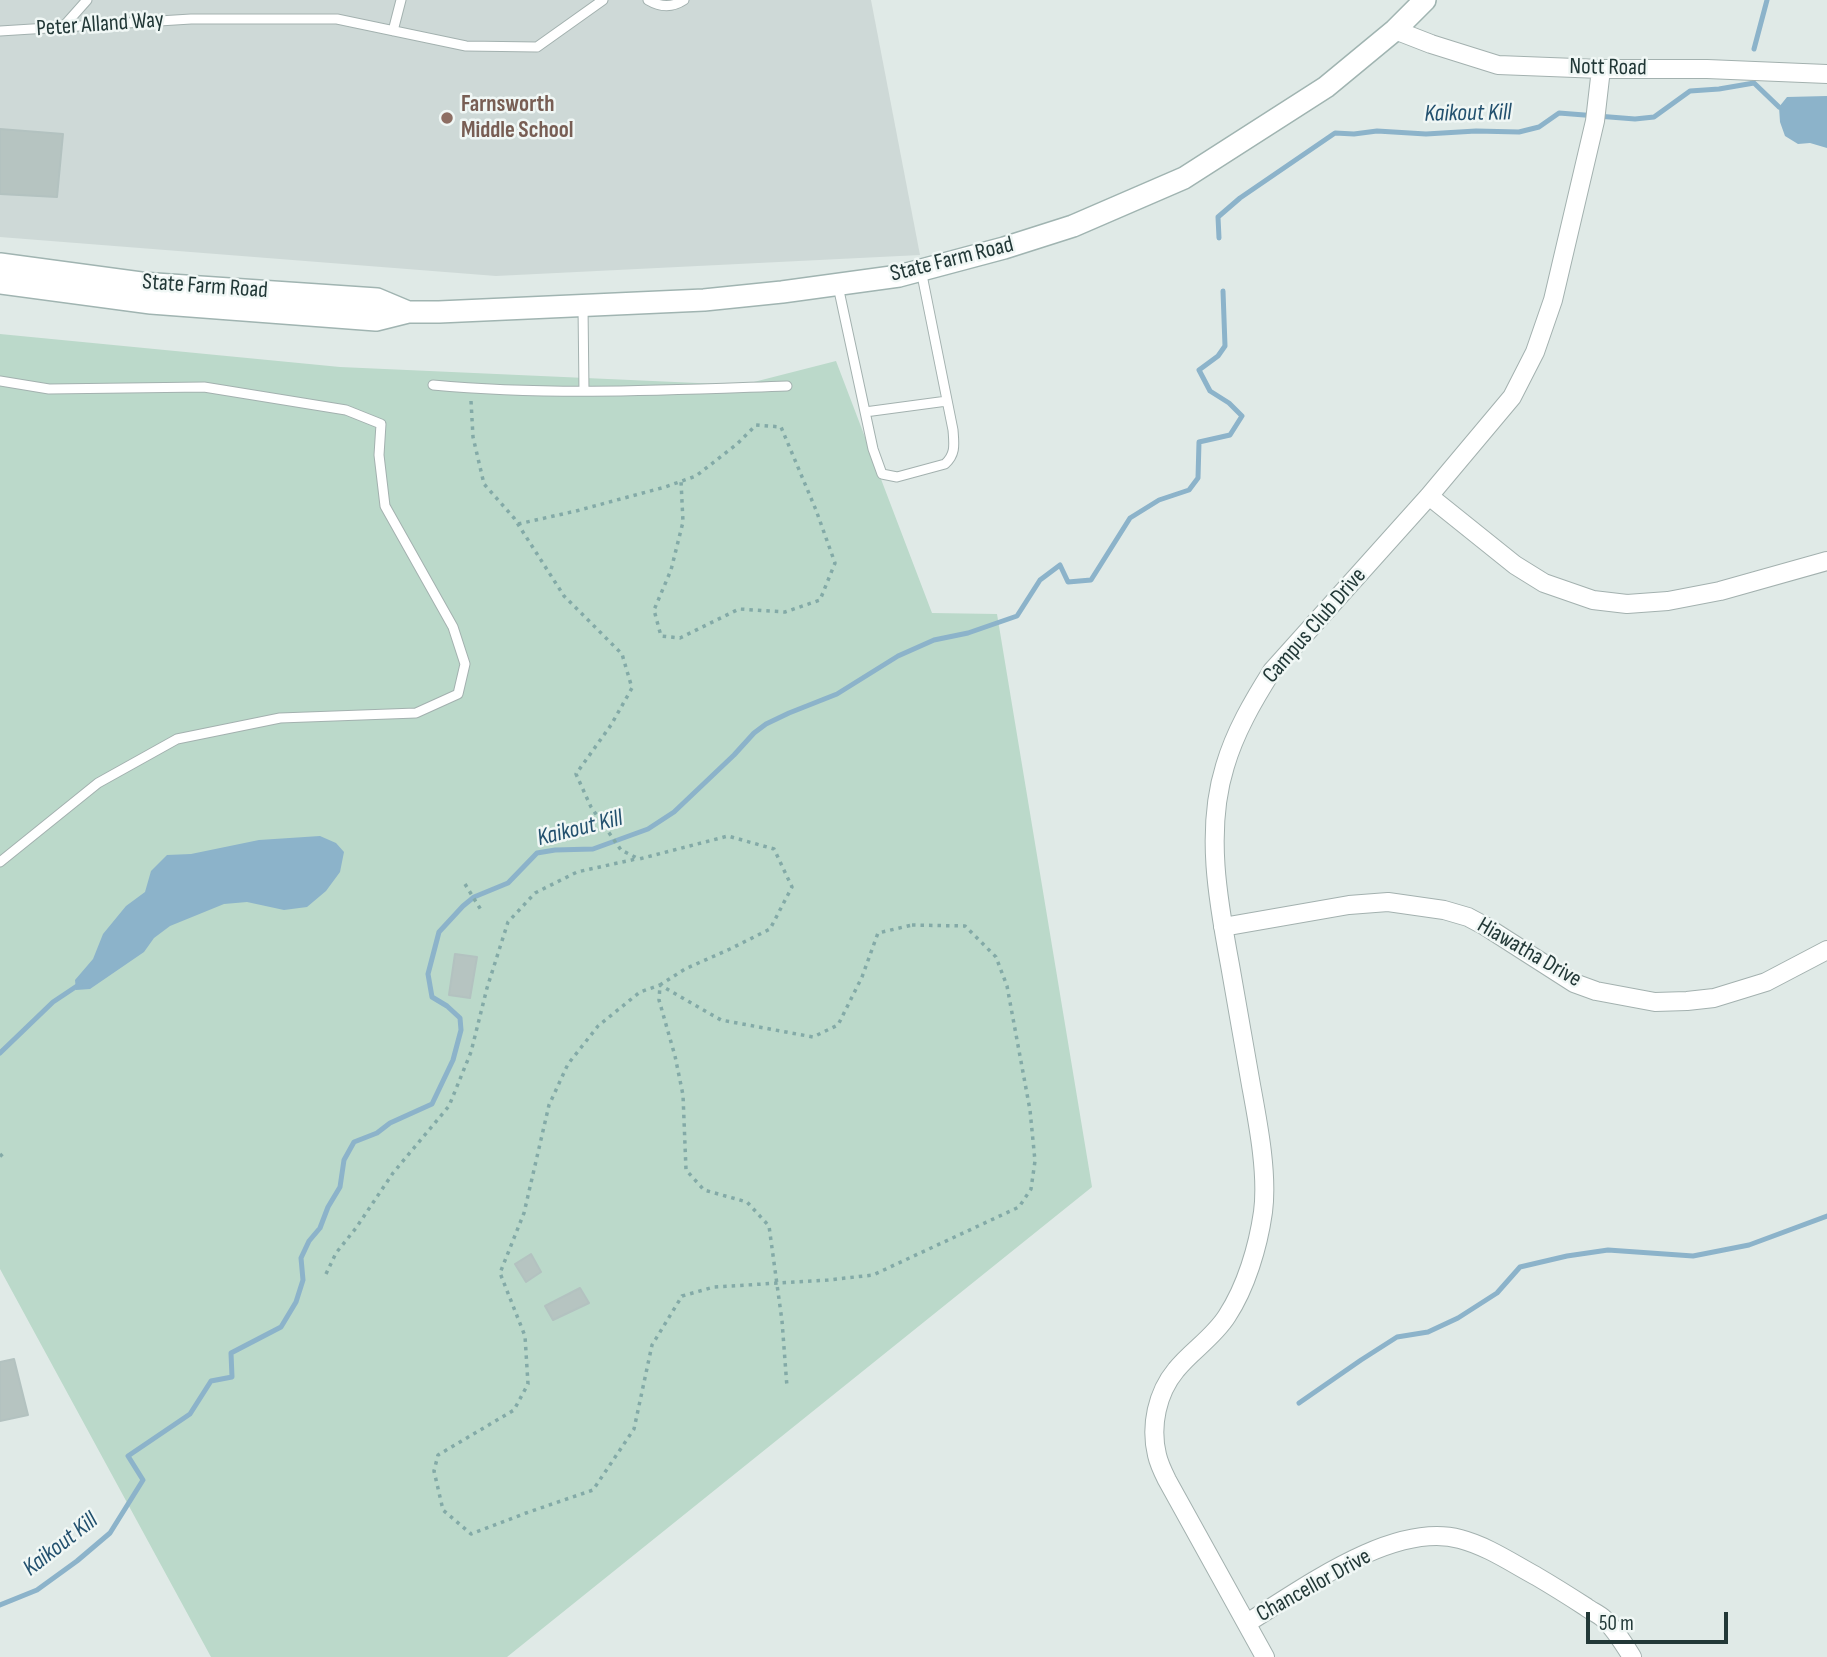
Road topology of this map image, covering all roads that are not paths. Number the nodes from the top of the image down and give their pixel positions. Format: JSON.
{"nodes":[{"id":1,"x":87,"y":0,"type":"edge"},
{"id":2,"x":401,"y":0,"type":"edge"},
{"id":3,"x":603,"y":0,"type":"edge"},
{"id":4,"x":648,"y":0,"type":"edge"},
{"id":5,"x":684,"y":0,"type":"edge"},
{"id":6,"x":1425,"y":0,"type":"edge"},
{"id":7,"x":63,"y":27,"type":"junction"},
{"id":8,"x":1395,"y":30,"type":"junction"},
{"id":9,"x":0,"y":31,"type":"edge"},
{"id":10,"x":393,"y":31,"type":"junction"},
{"id":11,"x":1601,"y":69,"type":"junction"},
{"id":12,"x":1827,"y":74,"type":"edge"},
{"id":13,"x":0,"y":264,"type":"edge"},
{"id":14,"x":921,"y":270,"type":"junction"},
{"id":15,"x":0,"y":283,"type":"edge"},
{"id":16,"x":838,"y":284,"type":"junction"},
{"id":17,"x":583,"y":305,"type":"junction"},
{"id":18,"x":408,"y":312,"type":"junction"},
{"id":19,"x":0,"y":381,"type":"edge"},
{"id":20,"x":433,"y":385,"type":"dead end"},
{"id":21,"x":788,"y":386,"type":"dead end"},
{"id":22,"x":584,"y":391,"type":"junction"},
{"id":23,"x":947,"y":401,"type":"junction"},
{"id":24,"x":865,"y":412,"type":"junction"},
{"id":25,"x":1429,"y":496,"type":"junction"},
{"id":26,"x":1827,"y":561,"type":"edge"},
{"id":27,"x":0,"y":863,"type":"edge"},
{"id":28,"x":1223,"y":927,"type":"junction"},
{"id":29,"x":1827,"y":950,"type":"edge"},
{"id":30,"x":1157,"y":1456,"type":"joint"},
{"id":31,"x":1247,"y":1623,"type":"junction"},
{"id":32,"x":1265,"y":1657,"type":"edge"},
{"id":33,"x":1632,"y":1657,"type":"edge"}],
"edges":[{"from":1,"to":7,"type":"lane"},
{"from":2,"to":10,"type":"lane"},
{"from":3,"to":10,"type":"lane","name":"Peter Alland Way"},
{"from":4,"to":5,"type":"lane"},
{"from":6,"to":8,"type":"main road","name":"State Farm Road"},
{"from":7,"to":9,"type":"lane","name":"Peter Alland Way"},
{"from":7,"to":10,"type":"lane","name":"Peter Alland Way"},
{"from":8,"to":11,"type":"street","name":"Nott Road"},
{"from":8,"to":14,"type":"main road","name":"State Farm Road"},
{"from":11,"to":12,"type":"street","name":"Nott Road"},
{"from":11,"to":25,"type":"street","name":"Campus Club Drive"},
{"from":13,"to":18,"type":"main road","name":"State Farm Road"},
{"from":14,"to":16,"type":"main road","name":"State Farm Road"},
{"from":14,"to":23,"type":"lane"},
{"from":15,"to":18,"type":"main road","name":"State Farm Road"},
{"from":16,"to":17,"type":"main road","name":"State Farm Road"},
{"from":16,"to":24,"type":"lane"},
{"from":17,"to":18,"type":"main road","name":"State Farm Road"},
{"from":17,"to":22,"type":"lane"},
{"from":19,"to":27,"type":"lane"},
{"from":20,"to":22,"type":"lane"},
{"from":21,"to":22,"type":"lane"},
{"from":23,"to":24,"type":"lane"},
{"from":23,"to":24,"type":"lane"},
{"from":25,"to":26,"type":"street"},
{"from":25,"to":28,"type":"street","name":"Campus Club Drive"},
{"from":28,"to":29,"type":"street","name":"Hiawatha Drive"},
{"from":28,"to":30,"type":"street","name":"Campus Club Drive"},
{"from":30,"to":31,"type":"street","name":"Chancellor Drive"},
{"from":31,"to":32,"type":"street","name":"Chancellor Drive"},
{"from":31,"to":33,"type":"street","name":"Chancellor Drive"}]}
